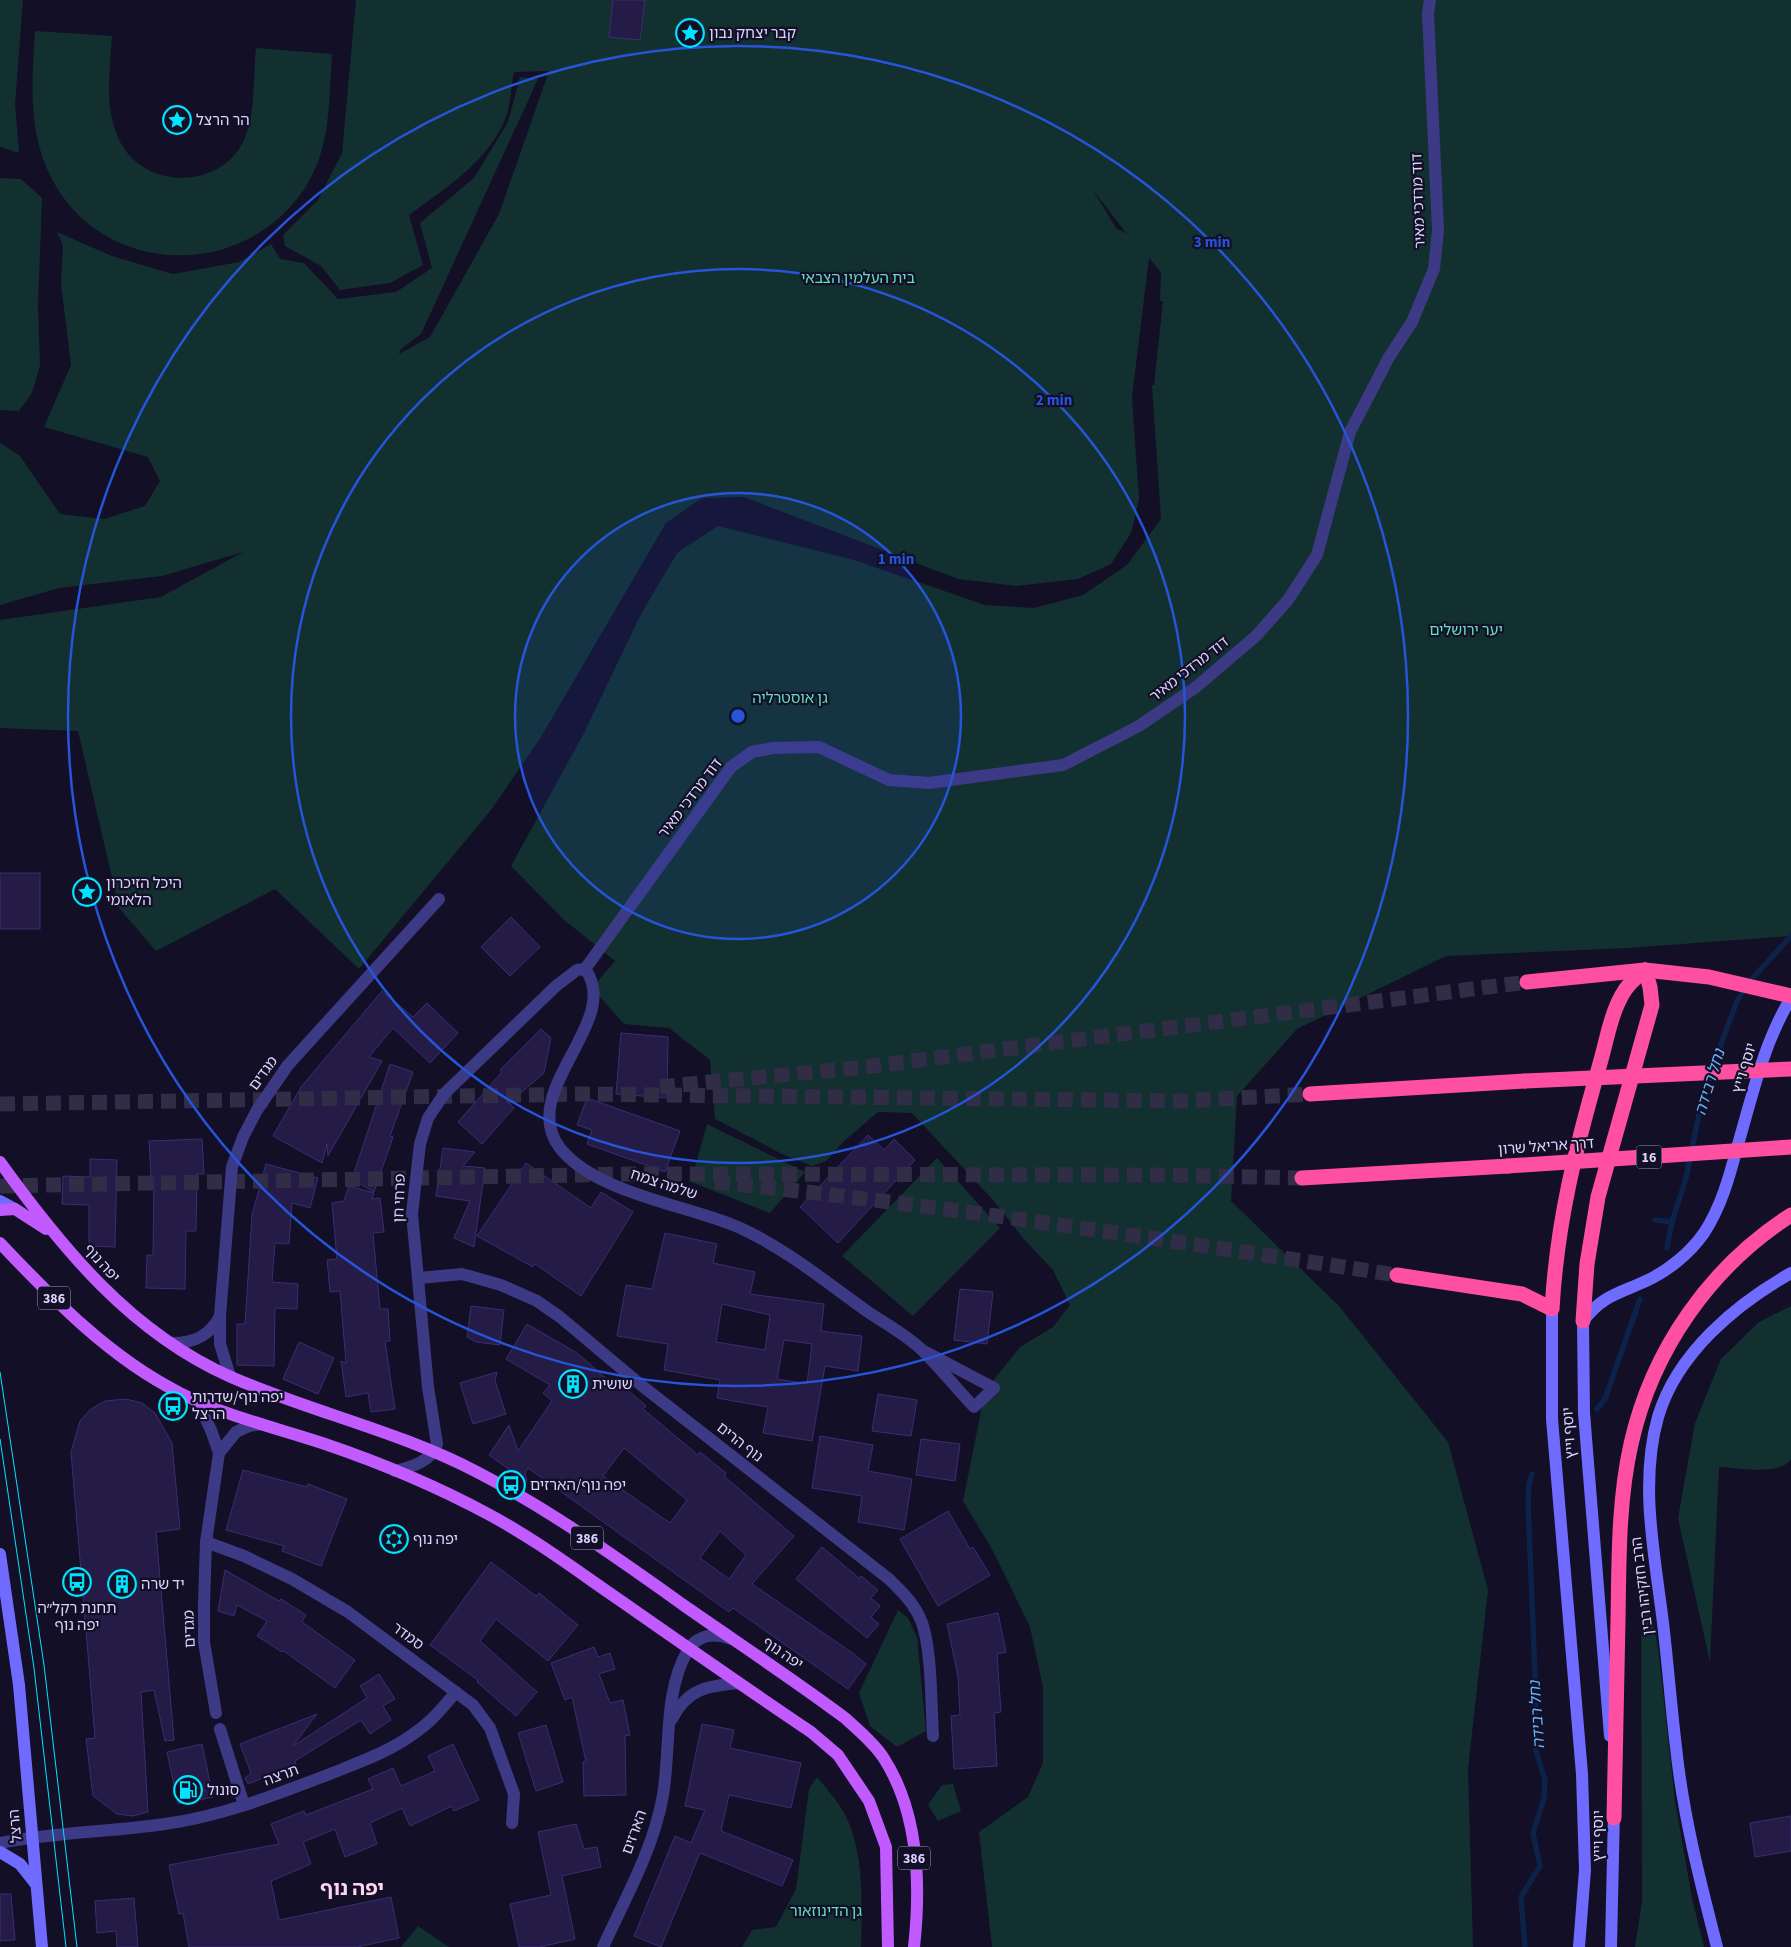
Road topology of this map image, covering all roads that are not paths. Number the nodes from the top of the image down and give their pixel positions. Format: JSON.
{"nodes":[{"id":1,"x":1430,"y":0,"type":"edge"},
{"id":2,"x":439,"y":898,"type":"dead end"},
{"id":3,"x":585,"y":970,"type":"junction"},
{"id":4,"x":1645,"y":970,"type":"junction"},
{"id":5,"x":1526,"y":982,"type":"tunnel mouth"},
{"id":6,"x":1791,"y":997,"type":"edge"},
{"id":7,"x":1791,"y":1069,"type":"edge"},
{"id":8,"x":1310,"y":1094,"type":"tunnel mouth"},
{"id":9,"x":1791,"y":1148,"type":"edge"},
{"id":10,"x":0,"y":1162,"type":"edge"},
{"id":11,"x":1302,"y":1178,"type":"tunnel mouth"},
{"id":12,"x":0,"y":1201,"type":"edge"},
{"id":13,"x":0,"y":1210,"type":"edge"},
{"id":14,"x":15,"y":1210,"type":"junction"},
{"id":15,"x":1791,"y":1215,"type":"edge"},
{"id":16,"x":60,"y":1239,"type":"junction"},
{"id":17,"x":3,"y":1247,"type":"edge"},
{"id":18,"x":1791,"y":1273,"type":"edge"},
{"id":19,"x":1397,"y":1274,"type":"tunnel mouth"},
{"id":20,"x":418,"y":1278,"type":"junction"},
{"id":21,"x":1552,"y":1309,"type":"junction"},
{"id":22,"x":220,"y":1316,"type":"junction"},
{"id":23,"x":1583,"y":1321,"type":"junction"},
{"id":24,"x":172,"y":1343,"type":"junction"},
{"id":25,"x":922,"y":1350,"type":"junction"},
{"id":26,"x":230,"y":1376,"type":"junction"},
{"id":27,"x":197,"y":1401,"type":"junction"},
{"id":28,"x":262,"y":1424,"type":"junction"},
{"id":29,"x":434,"y":1452,"type":"junction"},
{"id":30,"x":219,"y":1453,"type":"junction"},
{"id":31,"x":394,"y":1470,"type":"junction"},
{"id":32,"x":206,"y":1542,"type":"junction"},
{"id":33,"x":0,"y":1554,"type":"edge"},
{"id":34,"x":731,"y":1639,"type":"junction"},
{"id":35,"x":689,"y":1649,"type":"junction"},
{"id":36,"x":738,"y":1682,"type":"junction"},
{"id":37,"x":456,"y":1692,"type":"junction"},
{"id":38,"x":216,"y":1713,"type":"dead end"},
{"id":39,"x":670,"y":1721,"type":"junction"},
{"id":40,"x":220,"y":1729,"type":"dead end"},
{"id":41,"x":933,"y":1736,"type":"dead end"},
{"id":42,"x":244,"y":1805,"type":"junction"},
{"id":43,"x":1614,"y":1818,"type":"junction"},
{"id":44,"x":512,"y":1823,"type":"dead end"},
{"id":45,"x":32,"y":1836,"type":"junction"},
{"id":46,"x":0,"y":1843,"type":"edge"},
{"id":47,"x":0,"y":1852,"type":"edge"},
{"id":48,"x":36,"y":1885,"type":"junction"},
{"id":49,"x":42,"y":1947,"type":"edge"},
{"id":50,"x":603,"y":1947,"type":"edge"},
{"id":51,"x":888,"y":1947,"type":"edge"},
{"id":52,"x":914,"y":1947,"type":"edge"},
{"id":53,"x":1579,"y":1947,"type":"edge"},
{"id":54,"x":1611,"y":1947,"type":"edge"},
{"id":55,"x":1717,"y":1947,"type":"edge"}],
"edges":[{"from":1,"to":3,"type":"street","name":"דוד מרדכי מאיר"},
{"from":2,"to":22,"type":"street","name":"מגדים"},
{"from":3,"to":20,"type":"street","name":"פרחי חן"},
{"from":3,"to":25,"type":"street","name":"שלמה צמח"},
{"from":4,"to":5,"type":"highway"},
{"from":4,"to":6,"type":"highway"},
{"from":4,"to":21,"type":"highway"},
{"from":4,"to":23,"type":"highway"},
{"from":6,"to":23,"type":"main road","name":"יוסף וייץ"},
{"from":7,"to":8,"type":"highway","bridge":true},
{"from":9,"to":11,"type":"highway","name":"דרך אריאל שרון","number":"16","bridge":true},
{"from":10,"to":16,"type":"main road","name":"יפה נוף","number":"386"},
{"from":12,"to":14,"type":"main road"},
{"from":13,"to":14,"type":"main road"},
{"from":14,"to":16,"type":"main road"},
{"from":15,"to":43,"type":"highway"},
{"from":16,"to":24,"type":"main road","name":"יפה נוף","number":"386"},
{"from":17,"to":27,"type":"main road","number":"386"},
{"from":18,"to":55,"type":"main road","name":"הרב חזקיהו רבין"},
{"from":19,"to":21,"type":"highway"},
{"from":20,"to":29,"type":"street","name":"פרחי חן"},
{"from":20,"to":41,"type":"street","name":"נוף הרים"},
{"from":21,"to":53,"type":"main road","name":"יוסף וייץ"},
{"from":22,"to":24,"type":"street"},
{"from":22,"to":26,"type":"street","name":"מגדים"},
{"from":23,"to":43,"type":"main road","name":"יוסף וייץ"},
{"from":24,"to":26,"type":"main road","name":"יפה נוף","number":"386"},
{"from":25,"to":25,"type":"street","name":"שלמה צמח"},
{"from":26,"to":29,"type":"main road","name":"יפה נוף","number":"386"},
{"from":27,"to":28,"type":"main road","number":"386"},
{"from":27,"to":30,"type":"street","name":"מגדים"},
{"from":28,"to":30,"type":"street"},
{"from":28,"to":31,"type":"main road","number":"386"},
{"from":29,"to":31,"type":"street"},
{"from":29,"to":34,"type":"main road","name":"יפה נוף","number":"386"},
{"from":30,"to":32,"type":"street","name":"מגדים"},
{"from":31,"to":35,"type":"main road","number":"386"},
{"from":32,"to":37,"type":"street","name":"סמדר"},
{"from":32,"to":38,"type":"street","name":"מגדים"},
{"from":33,"to":45,"type":"main road","name":"הרצל"},
{"from":34,"to":35,"type":"street"},
{"from":34,"to":52,"type":"main road","name":"יפה נוף","number":"386"},
{"from":35,"to":36,"type":"main road","number":"386"},
{"from":35,"to":39,"type":"street","name":"הארזים"},
{"from":36,"to":39,"type":"street","name":"הארזים"},
{"from":36,"to":51,"type":"main road","number":"386"},
{"from":37,"to":42,"type":"street","name":"תרצה"},
{"from":37,"to":44,"type":"street","name":"סמדר"},
{"from":39,"to":50,"type":"street","name":"הארזים"},
{"from":40,"to":42,"type":"street"},
{"from":42,"to":45,"type":"street","name":"תרצה"},
{"from":43,"to":54,"type":"main road","name":"יוסף וייץ"},
{"from":45,"to":46,"type":"street","name":"תרצה"},
{"from":45,"to":48,"type":"main road","name":"הרצל"},
{"from":47,"to":48,"type":"main road"},
{"from":48,"to":49,"type":"main road","name":"הרצל"}]}
